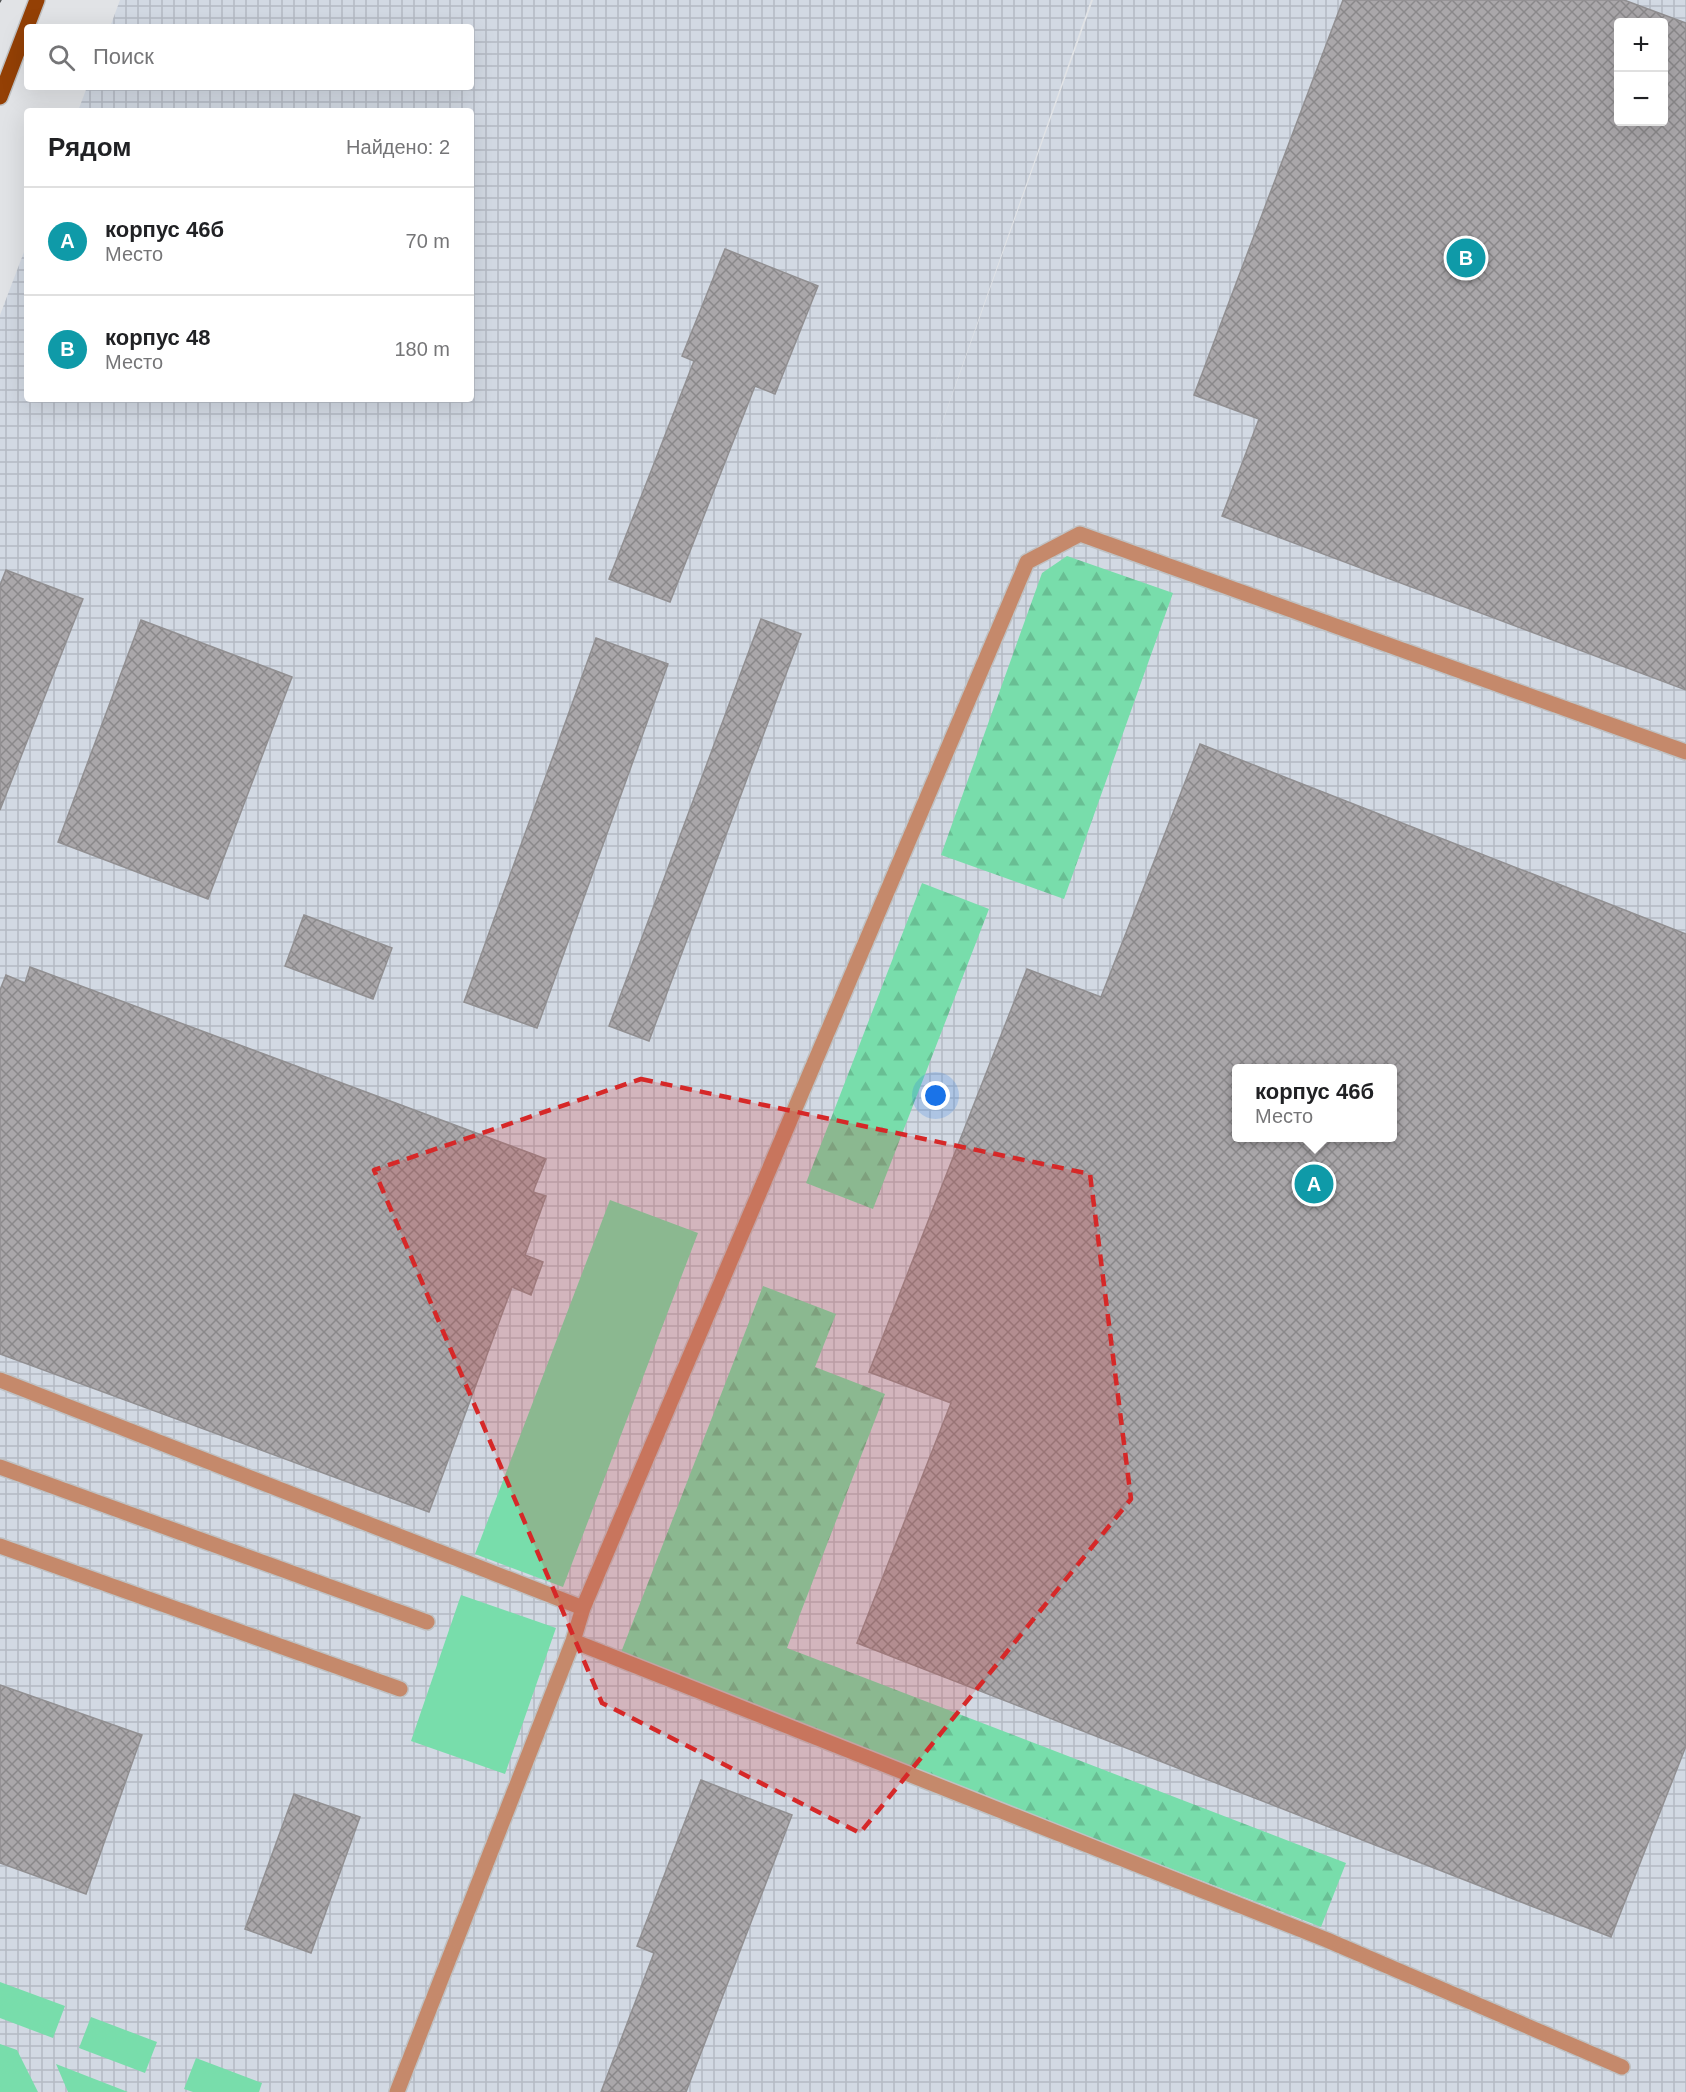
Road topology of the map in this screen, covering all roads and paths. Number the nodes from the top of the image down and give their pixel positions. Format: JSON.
{"nodes":[{"id":1,"x":36,"y":0,"type":"edge"},
{"id":2,"x":27,"y":24,"type":"edge"},
{"id":3,"x":24,"y":33,"type":"edge"},
{"id":4,"x":0,"y":98,"type":"edge"},
{"id":5,"x":1686,"y":752,"type":"edge"},
{"id":6,"x":0,"y":1380,"type":"edge"},
{"id":7,"x":0,"y":1467,"type":"edge"},
{"id":8,"x":0,"y":1546,"type":"edge"},
{"id":9,"x":583,"y":1608,"type":"junction"},
{"id":10,"x":427,"y":1622,"type":"dead end"},
{"id":11,"x":573,"y":1641,"type":"junction"},
{"id":12,"x":400,"y":1689,"type":"dead end"},
{"id":13,"x":1622,"y":2067,"type":"dead end"},
{"id":14,"x":397,"y":2092,"type":"edge"}],
"edges":[{"from":1,"to":2,"type":"main road"},
{"from":3,"to":4,"type":"main road"},
{"from":5,"to":9,"type":"lane"},
{"from":6,"to":9,"type":"lane"},
{"from":7,"to":10,"type":"lane"},
{"from":8,"to":12,"type":"lane"},
{"from":9,"to":11,"type":"lane"},
{"from":11,"to":13,"type":"lane"},
{"from":11,"to":14,"type":"lane"}]}
